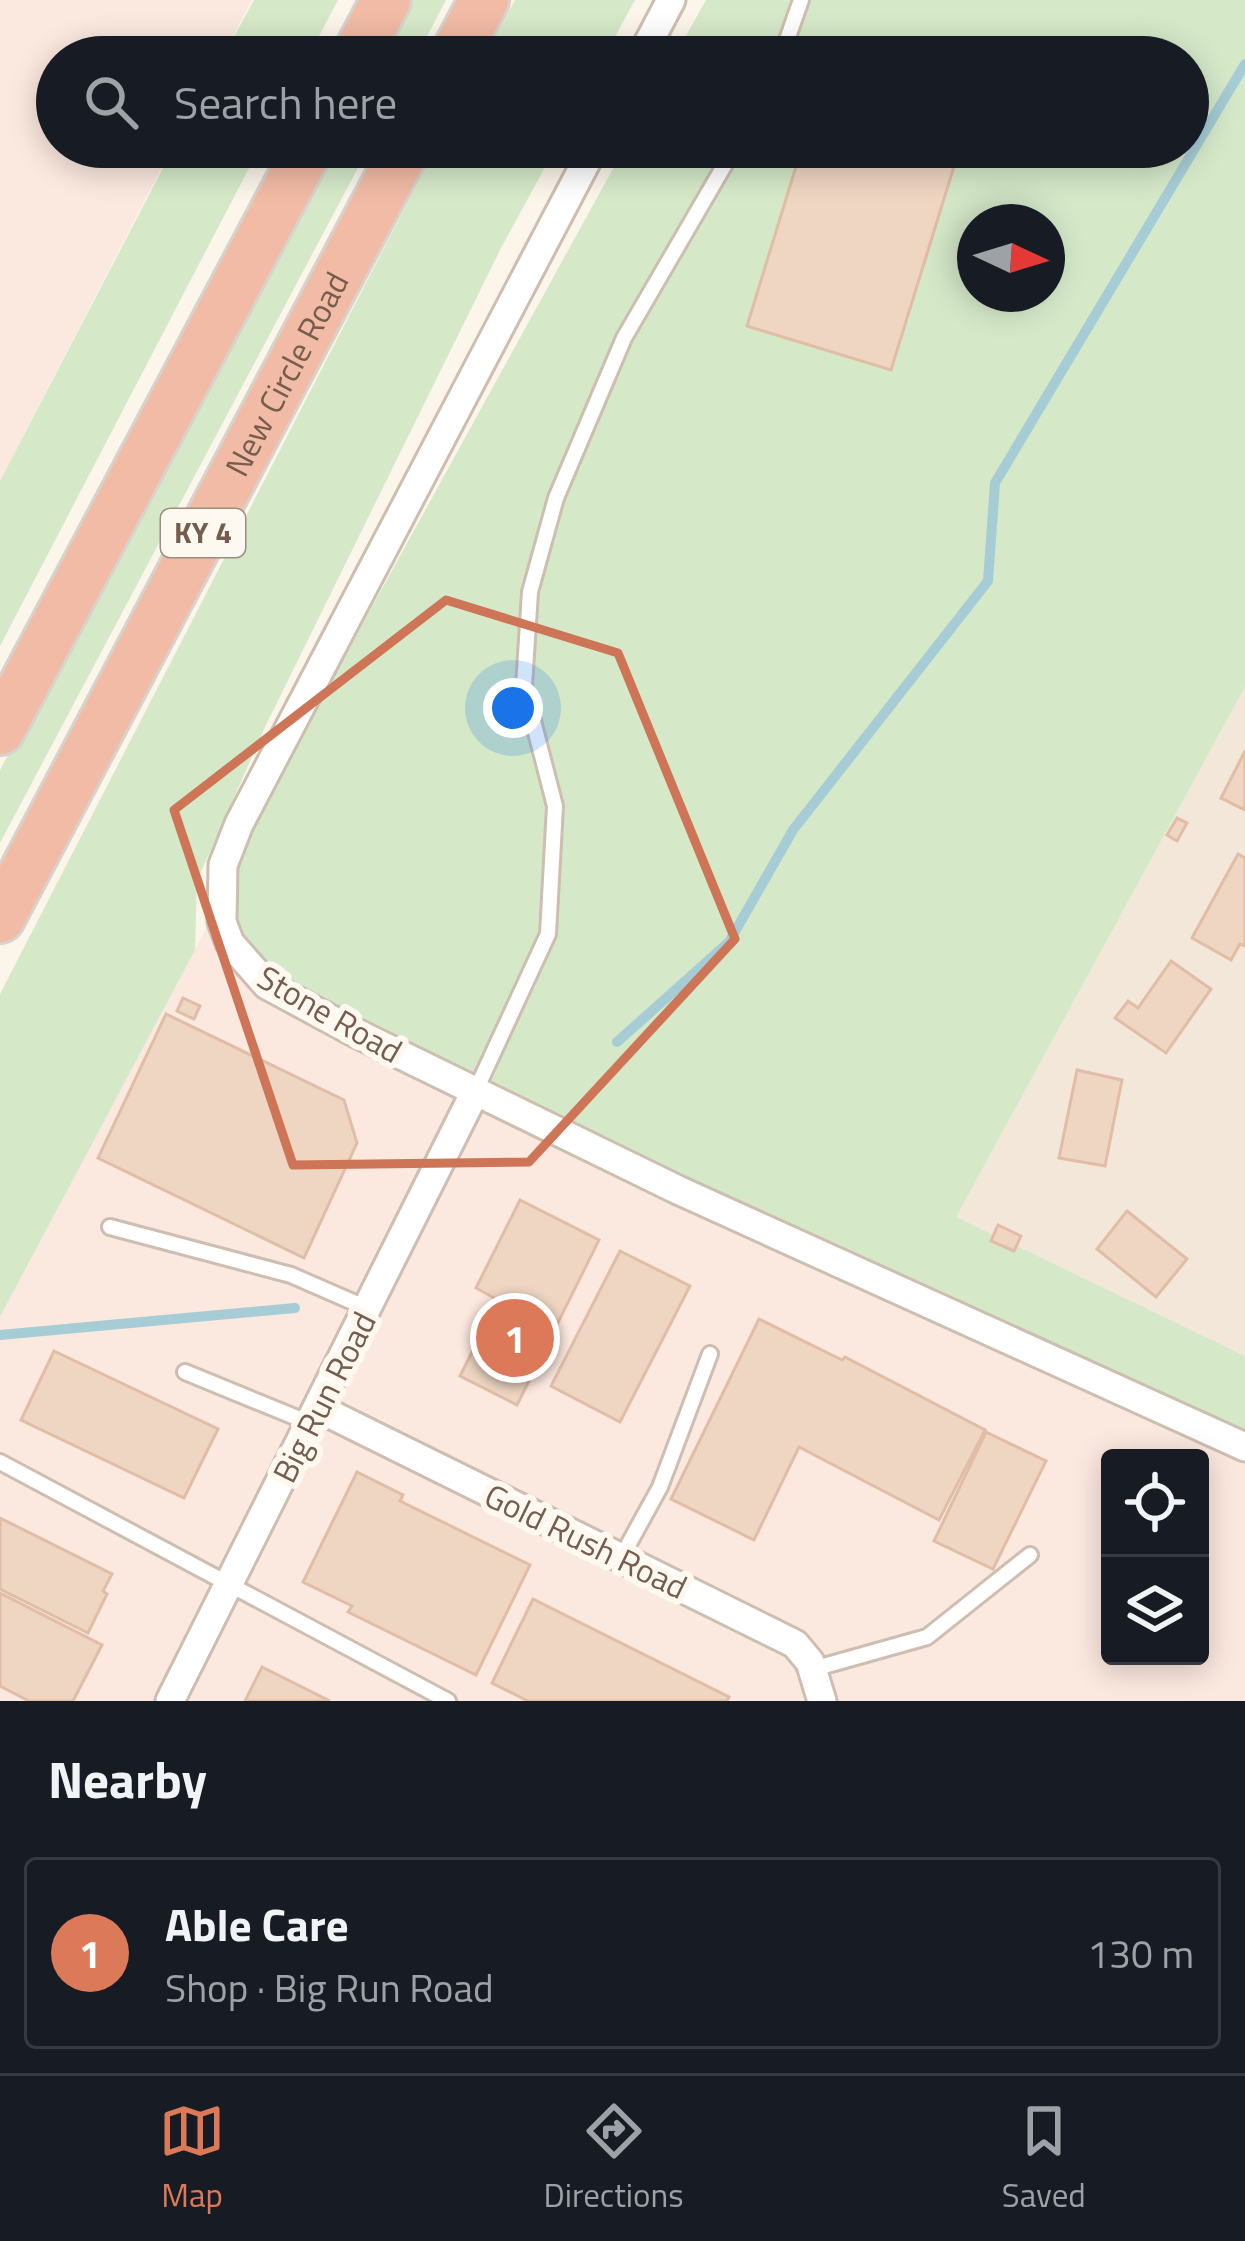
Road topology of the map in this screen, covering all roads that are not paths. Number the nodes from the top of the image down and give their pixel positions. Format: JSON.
{"nodes":[{"id":1,"x":386,"y":0,"type":"edge"},
{"id":2,"x":484,"y":0,"type":"edge"},
{"id":3,"x":671,"y":0,"type":"edge"},
{"id":4,"x":801,"y":0,"type":"edge"},
{"id":5,"x":367,"y":36,"type":"edge"},
{"id":6,"x":465,"y":36,"type":"edge"},
{"id":7,"x":652,"y":36,"type":"edge"},
{"id":8,"x":788,"y":36,"type":"edge"},
{"id":9,"x":298,"y":168,"type":"edge"},
{"id":10,"x":395,"y":168,"type":"edge"},
{"id":11,"x":583,"y":168,"type":"edge"},
{"id":12,"x":723,"y":168,"type":"edge"},
{"id":13,"x":0,"y":730,"type":"edge"},
{"id":14,"x":0,"y":918,"type":"edge"},
{"id":15,"x":475,"y":1092,"type":"junction"},
{"id":16,"x":110,"y":1227,"type":"dead end"},
{"id":17,"x":369,"y":1309,"type":"junction"},
{"id":18,"x":710,"y":1354,"type":"dead end"},
{"id":19,"x":185,"y":1372,"type":"dead end"},
{"id":20,"x":316,"y":1416,"type":"junction"},
{"id":21,"x":1245,"y":1447,"type":"edge"},
{"id":22,"x":0,"y":1462,"type":"edge"},
{"id":23,"x":1030,"y":1555,"type":"dead end"},
{"id":24,"x":621,"y":1558,"type":"junction"},
{"id":25,"x":228,"y":1586,"type":"junction"},
{"id":26,"x":813,"y":1669,"type":"junction"},
{"id":27,"x":170,"y":1701,"type":"edge"},
{"id":28,"x":448,"y":1701,"type":"edge"},
{"id":29,"x":822,"y":1701,"type":"edge"}],
"edges":[{"from":1,"to":5,"type":"highway"},
{"from":2,"to":6,"type":"highway"},
{"from":3,"to":7,"type":"street"},
{"from":4,"to":8,"type":"lane"},
{"from":9,"to":13,"type":"highway","number":"KY 4"},
{"from":10,"to":14,"type":"highway","name":"New Circle Road","number":"KY 4"},
{"from":11,"to":15,"type":"street","name":"Stone Road"},
{"from":12,"to":15,"type":"lane"},
{"from":15,"to":17,"type":"street","name":"Big Run Road"},
{"from":15,"to":21,"type":"street","name":"Stone Road"},
{"from":16,"to":17,"type":"lane"},
{"from":17,"to":20,"type":"street","name":"Big Run Road"},
{"from":18,"to":24,"type":"lane"},
{"from":19,"to":20,"type":"lane"},
{"from":20,"to":24,"type":"street","name":"Gold Rush Road"},
{"from":20,"to":25,"type":"street","name":"Big Run Road"},
{"from":22,"to":25,"type":"lane"},
{"from":23,"to":26,"type":"lane"},
{"from":24,"to":26,"type":"street","name":"Gold Rush Road"},
{"from":25,"to":27,"type":"street","name":"Big Run Road"},
{"from":25,"to":28,"type":"lane"},
{"from":26,"to":29,"type":"street"}]}
